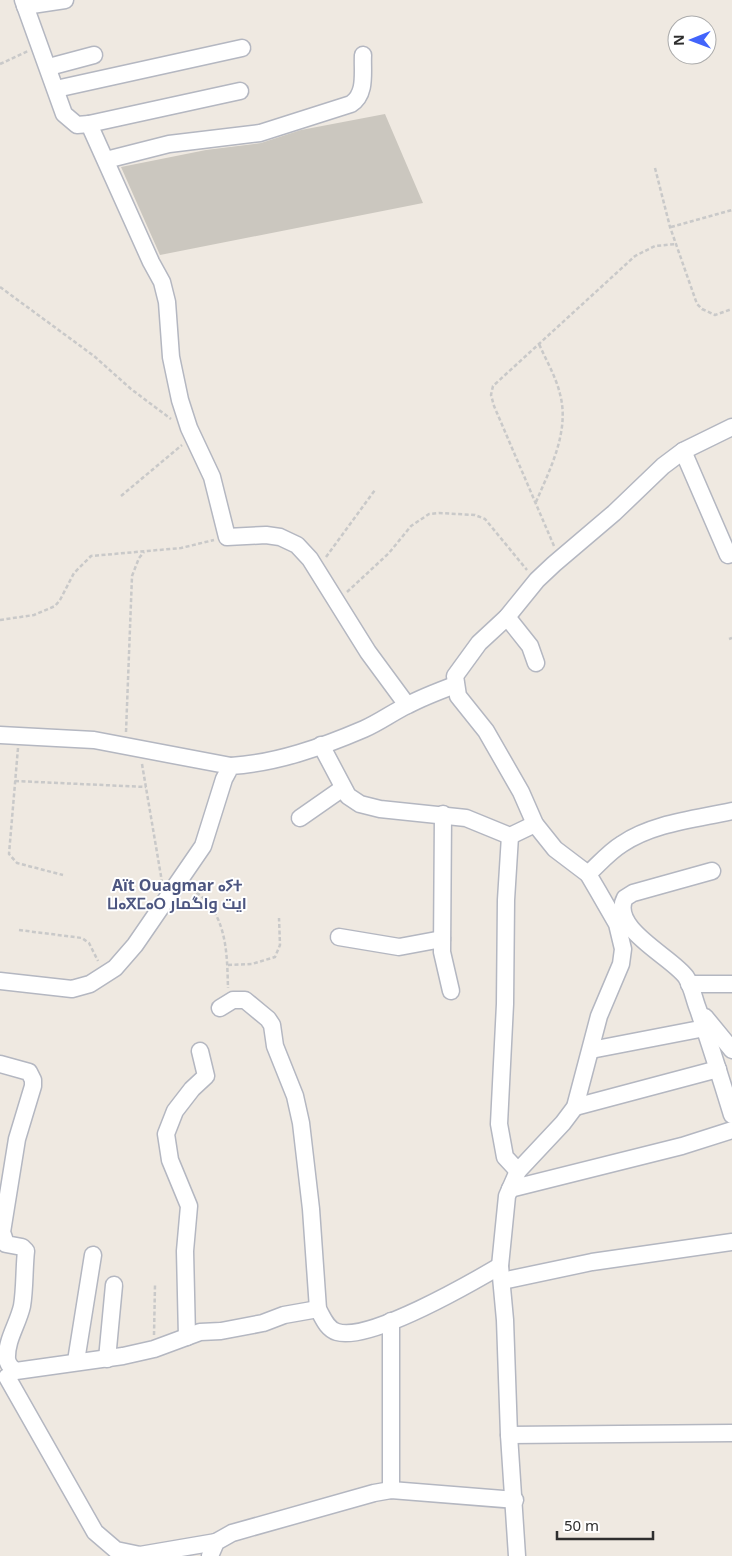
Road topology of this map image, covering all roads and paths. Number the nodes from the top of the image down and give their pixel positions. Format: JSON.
{"nodes":[{"id":1,"x":65,"y":0,"type":"edge"},
{"id":2,"x":24,"y":3,"type":"edge"},
{"id":3,"x":41,"y":46,"type":"junction"},
{"id":4,"x":242,"y":48,"type":"dead end"},
{"id":5,"x":363,"y":54,"type":"dead end"},
{"id":6,"x":94,"y":55,"type":"dead end"},
{"id":7,"x":0,"y":64,"type":"edge"},
{"id":8,"x":49,"y":67,"type":"junction"},
{"id":9,"x":56,"y":89,"type":"junction"},
{"id":10,"x":240,"y":91,"type":"dead end"},
{"id":11,"x":89,"y":124,"type":"junction"},
{"id":12,"x":106,"y":160,"type":"junction"},
{"id":13,"x":655,"y":168,"type":"dead end"},
{"id":14,"x":732,"y":210,"type":"edge"},
{"id":15,"x":670,"y":227,"type":"junction"},
{"id":16,"x":676,"y":244,"type":"junction"},
{"id":17,"x":0,"y":287,"type":"edge"},
{"id":18,"x":732,"y":309,"type":"edge"},
{"id":19,"x":539,"y":344,"type":"junction"},
{"id":20,"x":732,"y":427,"type":"edge"},
{"id":21,"x":191,"y":432,"type":"junction"},
{"id":22,"x":684,"y":451,"type":"junction"},
{"id":23,"x":375,"y":490,"type":"dead end"},
{"id":24,"x":121,"y":496,"type":"dead end"},
{"id":25,"x":536,"y":502,"type":"junction"},
{"id":26,"x":227,"y":537,"type":"junction"},
{"id":27,"x":144,"y":552,"type":"junction"},
{"id":28,"x":728,"y":555,"type":"dead end"},
{"id":29,"x":560,"y":559,"type":"junction"},
{"id":30,"x":316,"y":569,"type":"junction"},
{"id":31,"x":537,"y":580,"type":"junction"},
{"id":32,"x":338,"y":602,"type":"junction"},
{"id":33,"x":507,"y":616,"type":"junction"},
{"id":34,"x":0,"y":620,"type":"edge"},
{"id":35,"x":536,"y":663,"type":"dead end"},
{"id":36,"x":455,"y":685,"type":"junction"},
{"id":37,"x":407,"y":705,"type":"junction"},
{"id":38,"x":0,"y":735,"type":"edge"},
{"id":39,"x":20,"y":735,"type":"junction"},
{"id":40,"x":321,"y":745,"type":"junction"},
{"id":41,"x":132,"y":748,"type":"junction"},
{"id":42,"x":231,"y":766,"type":"junction"},
{"id":43,"x":16,"y":781,"type":"junction"},
{"id":44,"x":146,"y":787,"type":"junction"},
{"id":45,"x":343,"y":788,"type":"junction"},
{"id":46,"x":732,"y":811,"type":"edge"},
{"id":47,"x":444,"y":814,"type":"junction"},
{"id":48,"x":300,"y":818,"type":"dead end"},
{"id":49,"x":535,"y":824,"type":"junction"},
{"id":50,"x":510,"y":836,"type":"junction"},
{"id":51,"x":712,"y":871,"type":"dead end"},
{"id":52,"x":588,"y":874,"type":"junction"},
{"id":53,"x":63,"y":875,"type":"dead end"},
{"id":54,"x":178,"y":882,"type":"junction"},
{"id":55,"x":165,"y":901,"type":"junction"},
{"id":56,"x":279,"y":918,"type":"dead end"},
{"id":57,"x":19,"y":930,"type":"dead end"},
{"id":58,"x":339,"y":937,"type":"dead end"},
{"id":59,"x":442,"y":939,"type":"junction"},
{"id":60,"x":228,"y":965,"type":"junction"},
{"id":61,"x":105,"y":976,"type":"junction"},
{"id":62,"x":0,"y":981,"type":"edge"},
{"id":63,"x":689,"y":984,"type":"junction"},
{"id":64,"x":732,"y":984,"type":"edge"},
{"id":65,"x":452,"y":991,"type":"dead end"},
{"id":66,"x":225,"y":1005,"type":"joint"},
{"id":67,"x":697,"y":1007,"type":"junction"},
{"id":68,"x":705,"y":1028,"type":"junction"},
{"id":69,"x":591,"y":1050,"type":"junction"},
{"id":70,"x":732,"y":1050,"type":"edge"},
{"id":71,"x":200,"y":1051,"type":"dead end"},
{"id":72,"x":0,"y":1064,"type":"edge"},
{"id":73,"x":718,"y":1069,"type":"junction"},
{"id":74,"x":575,"y":1106,"type":"junction"},
{"id":75,"x":732,"y":1114,"type":"edge"},
{"id":76,"x":732,"y":1130,"type":"edge"},
{"id":77,"x":518,"y":1170,"type":"junction"},
{"id":78,"x":510,"y":1189,"type":"junction"},
{"id":79,"x":732,"y":1242,"type":"edge"},
{"id":80,"x":93,"y":1255,"type":"dead end"},
{"id":81,"x":501,"y":1273,"type":"junction"},
{"id":82,"x":114,"y":1285,"type":"dead end"},
{"id":83,"x":155,"y":1285,"type":"dead end"},
{"id":84,"x":318,"y":1310,"type":"junction"},
{"id":85,"x":391,"y":1322,"type":"junction"},
{"id":86,"x":186,"y":1337,"type":"junction"},
{"id":87,"x":154,"y":1349,"type":"junction"},
{"id":88,"x":108,"y":1359,"type":"junction"},
{"id":89,"x":76,"y":1361,"type":"junction"},
{"id":90,"x":7,"y":1377,"type":"dead end"},
{"id":91,"x":732,"y":1433,"type":"edge"},
{"id":92,"x":509,"y":1435,"type":"junction"},
{"id":93,"x":391,"y":1490,"type":"junction"},
{"id":94,"x":515,"y":1500,"type":"junction"},
{"id":95,"x":213,"y":1549,"type":"edge"},
{"id":96,"x":517,"y":1556,"type":"edge"}],
"edges":[{"from":1,"to":2,"type":"street"},
{"from":2,"to":3,"type":"street"},
{"from":3,"to":7,"type":"path"},
{"from":3,"to":8,"type":"street"},
{"from":4,"to":9,"type":"street"},
{"from":5,"to":12,"type":"street"},
{"from":6,"to":8,"type":"street"},
{"from":8,"to":9,"type":"street"},
{"from":9,"to":11,"type":"street"},
{"from":10,"to":11,"type":"street"},
{"from":11,"to":12,"type":"street"},
{"from":12,"to":21,"type":"street"},
{"from":13,"to":15,"type":"path"},
{"from":14,"to":15,"type":"path"},
{"from":15,"to":16,"type":"path"},
{"from":16,"to":18,"type":"path"},
{"from":16,"to":19,"type":"path"},
{"from":17,"to":21,"type":"path"},
{"from":19,"to":25,"type":"path"},
{"from":19,"to":25,"type":"path"},
{"from":20,"to":22,"type":"street"},
{"from":21,"to":24,"type":"path"},
{"from":21,"to":26,"type":"street"},
{"from":22,"to":28,"type":"street"},
{"from":22,"to":29,"type":"street"},
{"from":23,"to":30,"type":"path"},
{"from":25,"to":29,"type":"path"},
{"from":26,"to":27,"type":"path"},
{"from":26,"to":30,"type":"street"},
{"from":27,"to":34,"type":"path"},
{"from":27,"to":41,"type":"path"},
{"from":29,"to":31,"type":"street"},
{"from":30,"to":32,"type":"street"},
{"from":31,"to":32,"type":"path"},
{"from":31,"to":33,"type":"street"},
{"from":32,"to":37,"type":"street"},
{"from":33,"to":35,"type":"street"},
{"from":33,"to":36,"type":"street"},
{"from":36,"to":37,"type":"street"},
{"from":36,"to":49,"type":"street"},
{"from":37,"to":40,"type":"street"},
{"from":38,"to":39,"type":"street"},
{"from":39,"to":41,"type":"street"},
{"from":39,"to":43,"type":"path"},
{"from":40,"to":42,"type":"street"},
{"from":40,"to":45,"type":"street"},
{"from":41,"to":42,"type":"street"},
{"from":41,"to":44,"type":"path"},
{"from":42,"to":54,"type":"street"},
{"from":43,"to":44,"type":"path"},
{"from":43,"to":53,"type":"path"},
{"from":44,"to":55,"type":"path"},
{"from":45,"to":47,"type":"street"},
{"from":45,"to":48,"type":"street"},
{"from":46,"to":52,"type":"street"},
{"from":47,"to":50,"type":"street"},
{"from":47,"to":59,"type":"street"},
{"from":49,"to":50,"type":"street"},
{"from":49,"to":52,"type":"street"},
{"from":50,"to":77,"type":"street"},
{"from":51,"to":63,"type":"street"},
{"from":52,"to":69,"type":"street"},
{"from":54,"to":55,"type":"street"},
{"from":54,"to":60,"type":"path"},
{"from":55,"to":61,"type":"street"},
{"from":56,"to":60,"type":"path"},
{"from":57,"to":61,"type":"path"},
{"from":58,"to":59,"type":"street"},
{"from":59,"to":65,"type":"street"},
{"from":60,"to":66,"type":"path"},
{"from":61,"to":62,"type":"street"},
{"from":63,"to":64,"type":"street"},
{"from":63,"to":67,"type":"street"},
{"from":66,"to":84,"type":"street"},
{"from":67,"to":68,"type":"street"},
{"from":67,"to":70,"type":"street"},
{"from":68,"to":69,"type":"street"},
{"from":68,"to":73,"type":"street"},
{"from":69,"to":74,"type":"street"},
{"from":71,"to":86,"type":"street"},
{"from":72,"to":89,"type":"street"},
{"from":73,"to":74,"type":"street"},
{"from":73,"to":75,"type":"street"},
{"from":74,"to":77,"type":"street"},
{"from":76,"to":78,"type":"street"},
{"from":77,"to":78,"type":"street"},
{"from":78,"to":81,"type":"street"},
{"from":79,"to":81,"type":"street"},
{"from":80,"to":89,"type":"street"},
{"from":81,"to":85,"type":"street"},
{"from":81,"to":92,"type":"street"},
{"from":82,"to":88,"type":"street"},
{"from":83,"to":87,"type":"path"},
{"from":84,"to":85,"type":"street"},
{"from":84,"to":86,"type":"street"},
{"from":85,"to":93,"type":"street"},
{"from":86,"to":87,"type":"street"},
{"from":87,"to":88,"type":"street"},
{"from":88,"to":89,"type":"street"},
{"from":90,"to":95,"type":"street"},
{"from":91,"to":92,"type":"street"},
{"from":92,"to":94,"type":"street"},
{"from":93,"to":94,"type":"street"},
{"from":93,"to":95,"type":"street"},
{"from":94,"to":96,"type":"street"}]}
